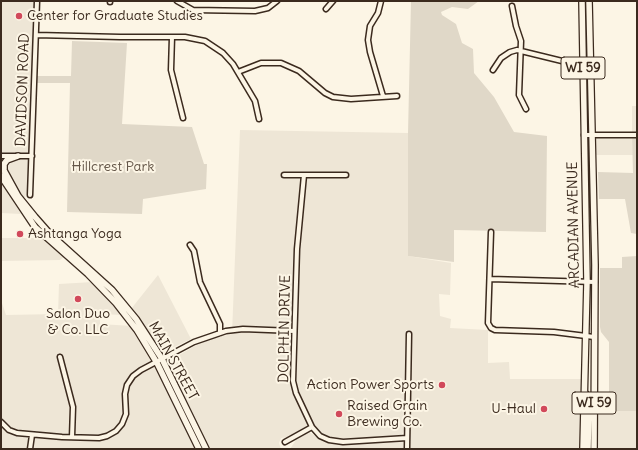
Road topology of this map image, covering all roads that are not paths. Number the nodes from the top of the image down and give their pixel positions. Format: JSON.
{"nodes":[{"id":1,"x":37,"y":1,"type":"edge"},
{"id":2,"x":177,"y":1,"type":"edge"},
{"id":3,"x":277,"y":1,"type":"edge"},
{"id":4,"x":333,"y":1,"type":"edge"},
{"id":5,"x":381,"y":1,"type":"edge"},
{"id":6,"x":582,"y":1,"type":"edge"},
{"id":7,"x":589,"y":1,"type":"edge"},
{"id":8,"x":512,"y":6,"type":"dead end"},
{"id":9,"x":326,"y":9,"type":"dead end"},
{"id":10,"x":582,"y":27,"type":"junction"},
{"id":11,"x":590,"y":27,"type":"junction"},
{"id":12,"x":36,"y":35,"type":"junction"},
{"id":13,"x":172,"y":37,"type":"junction"},
{"id":14,"x":522,"y":51,"type":"junction"},
{"id":15,"x":583,"y":67,"type":"junction"},
{"id":16,"x":493,"y":70,"type":"dead end"},
{"id":17,"x":238,"y":72,"type":"junction"},
{"id":18,"x":383,"y":96,"type":"junction"},
{"id":19,"x":397,"y":96,"type":"dead end"},
{"id":20,"x":526,"y":109,"type":"dead end"},
{"id":21,"x":183,"y":118,"type":"dead end"},
{"id":22,"x":259,"y":119,"type":"dead end"},
{"id":23,"x":592,"y":134,"type":"junction"},
{"id":24,"x":584,"y":135,"type":"junction"},
{"id":25,"x":637,"y":135,"type":"edge"},
{"id":26,"x":1,"y":156,"type":"edge"},
{"id":27,"x":18,"y":156,"type":"junction"},
{"id":28,"x":32,"y":156,"type":"junction"},
{"id":29,"x":1,"y":165,"type":"edge"},
{"id":30,"x":3,"y":173,"type":"edge"},
{"id":31,"x":284,"y":175,"type":"dead end"},
{"id":32,"x":304,"y":175,"type":"junction"},
{"id":33,"x":346,"y":175,"type":"dead end"},
{"id":34,"x":30,"y":195,"type":"dead end"},
{"id":35,"x":491,"y":232,"type":"dead end"},
{"id":36,"x":190,"y":245,"type":"dead end"},
{"id":37,"x":59,"y":246,"type":"junction"},
{"id":38,"x":490,"y":279,"type":"junction"},
{"id":39,"x":587,"y":282,"type":"junction"},
{"id":40,"x":595,"y":282,"type":"junction"},
{"id":41,"x":125,"y":315,"type":"junction"},
{"id":42,"x":142,"y":328,"type":"junction"},
{"id":43,"x":294,"y":331,"type":"junction"},
{"id":44,"x":220,"y":333,"type":"junction"},
{"id":45,"x":409,"y":334,"type":"dead end"},
{"id":46,"x":586,"y":336,"type":"junction"},
{"id":47,"x":594,"y":337,"type":"junction"},
{"id":48,"x":60,"y":357,"type":"dead end"},
{"id":49,"x":159,"y":361,"type":"junction"},
{"id":50,"x":584,"y":388,"type":"junction"},
{"id":51,"x":1,"y":422,"type":"edge"},
{"id":52,"x":312,"y":427,"type":"junction"},
{"id":53,"x":190,"y":430,"type":"junction"},
{"id":54,"x":32,"y":435,"type":"junction"},
{"id":55,"x":72,"y":437,"type":"junction"},
{"id":56,"x":407,"y":438,"type":"junction"},
{"id":57,"x":285,"y":442,"type":"dead end"},
{"id":58,"x":30,"y":449,"type":"edge"},
{"id":59,"x":199,"y":449,"type":"edge"},
{"id":60,"x":202,"y":449,"type":"edge"},
{"id":61,"x":206,"y":449,"type":"edge"},
{"id":62,"x":407,"y":449,"type":"edge"},
{"id":63,"x":583,"y":449,"type":"edge"},
{"id":64,"x":588,"y":449,"type":"edge"},
{"id":65,"x":594,"y":449,"type":"edge"}],
"edges":[{"from":1,"to":12,"type":"street","name":"DAVIDSON ROAD"},
{"from":2,"to":3,"type":"street"},
{"from":4,"to":9,"type":"street"},
{"from":5,"to":18,"type":"street"},
{"from":6,"to":10,"type":"main road","name":"ARCADIAN AVENUE","number":"WI 59"},
{"from":7,"to":11,"type":"main road","name":"ARCADIAN AVENUE","number":"WI 59"},
{"from":8,"to":14,"type":"street"},
{"from":10,"to":11,"type":"main road"},
{"from":10,"to":15,"type":"main road","name":"ARCADIAN AVENUE","number":"WI 59"},
{"from":11,"to":23,"type":"main road","name":"ARCADIAN AVENUE","number":"WI 59"},
{"from":12,"to":13,"type":"street"},
{"from":12,"to":28,"type":"street","name":"DAVIDSON ROAD"},
{"from":13,"to":17,"type":"street"},
{"from":13,"to":21,"type":"street"},
{"from":14,"to":15,"type":"street"},
{"from":14,"to":16,"type":"street"},
{"from":14,"to":20,"type":"street"},
{"from":15,"to":24,"type":"main road","name":"ARCADIAN AVENUE","number":"WI 59"},
{"from":17,"to":18,"type":"street"},
{"from":17,"to":22,"type":"street"},
{"from":18,"to":19,"type":"street"},
{"from":23,"to":24,"type":"street"},
{"from":23,"to":25,"type":"street"},
{"from":23,"to":40,"type":"main road","name":"ARCADIAN AVENUE","number":"WI 59"},
{"from":24,"to":39,"type":"main road","name":"ARCADIAN AVENUE","number":"WI 59"},
{"from":26,"to":27,"type":"street","name":"DAVIDSON ROAD"},
{"from":27,"to":28,"type":"street","name":"DAVIDSON ROAD"},
{"from":27,"to":30,"type":"main road"},
{"from":28,"to":34,"type":"street","name":"DAVIDSON ROAD"},
{"from":29,"to":30,"type":"main road","name":"MAIN STREET"},
{"from":30,"to":37,"type":"main road","name":"MAIN STREET"},
{"from":31,"to":32,"type":"street"},
{"from":32,"to":33,"type":"street"},
{"from":32,"to":43,"type":"street","name":"DOLPHIN DRIVE"},
{"from":35,"to":38,"type":"street"},
{"from":36,"to":44,"type":"street"},
{"from":37,"to":41,"type":"main road","name":"MAIN STREET"},
{"from":37,"to":42,"type":"main road","name":"MAIN STREET"},
{"from":38,"to":39,"type":"street"},
{"from":38,"to":46,"type":"street"},
{"from":39,"to":40,"type":"street"},
{"from":39,"to":46,"type":"main road","name":"ARCADIAN AVENUE","number":"WI 59"},
{"from":40,"to":47,"type":"main road","name":"ARCADIAN AVENUE","number":"WI 59"},
{"from":41,"to":42,"type":"main road"},
{"from":41,"to":49,"type":"main road","name":"MAIN STREET"},
{"from":42,"to":49,"type":"main road","name":"MAIN STREET"},
{"from":43,"to":44,"type":"street"},
{"from":43,"to":52,"type":"street","name":"DOLPHIN DRIVE"},
{"from":44,"to":49,"type":"street"},
{"from":45,"to":56,"type":"street"},
{"from":46,"to":47,"type":"street"},
{"from":46,"to":50,"type":"main road","name":"ARCADIAN AVENUE","number":"WI 59"},
{"from":47,"to":65,"type":"main road","name":"ARCADIAN AVENUE","number":"WI 59"},
{"from":48,"to":55,"type":"street"},
{"from":49,"to":53,"type":"main road","name":"MAIN STREET"},
{"from":49,"to":55,"type":"street"},
{"from":49,"to":61,"type":"main road","name":"MAIN STREET"},
{"from":50,"to":63,"type":"main road","name":"ARCADIAN AVENUE"},
{"from":50,"to":64,"type":"main road","number":"WI 59"},
{"from":51,"to":54,"type":"street"},
{"from":52,"to":56,"type":"street","name":"DOLPHIN DRIVE"},
{"from":52,"to":57,"type":"street"},
{"from":53,"to":59,"type":"main road","name":"MAIN STREET"},
{"from":53,"to":60,"type":"main road"},
{"from":54,"to":55,"type":"street"},
{"from":54,"to":58,"type":"street"},
{"from":56,"to":62,"type":"street"}]}
